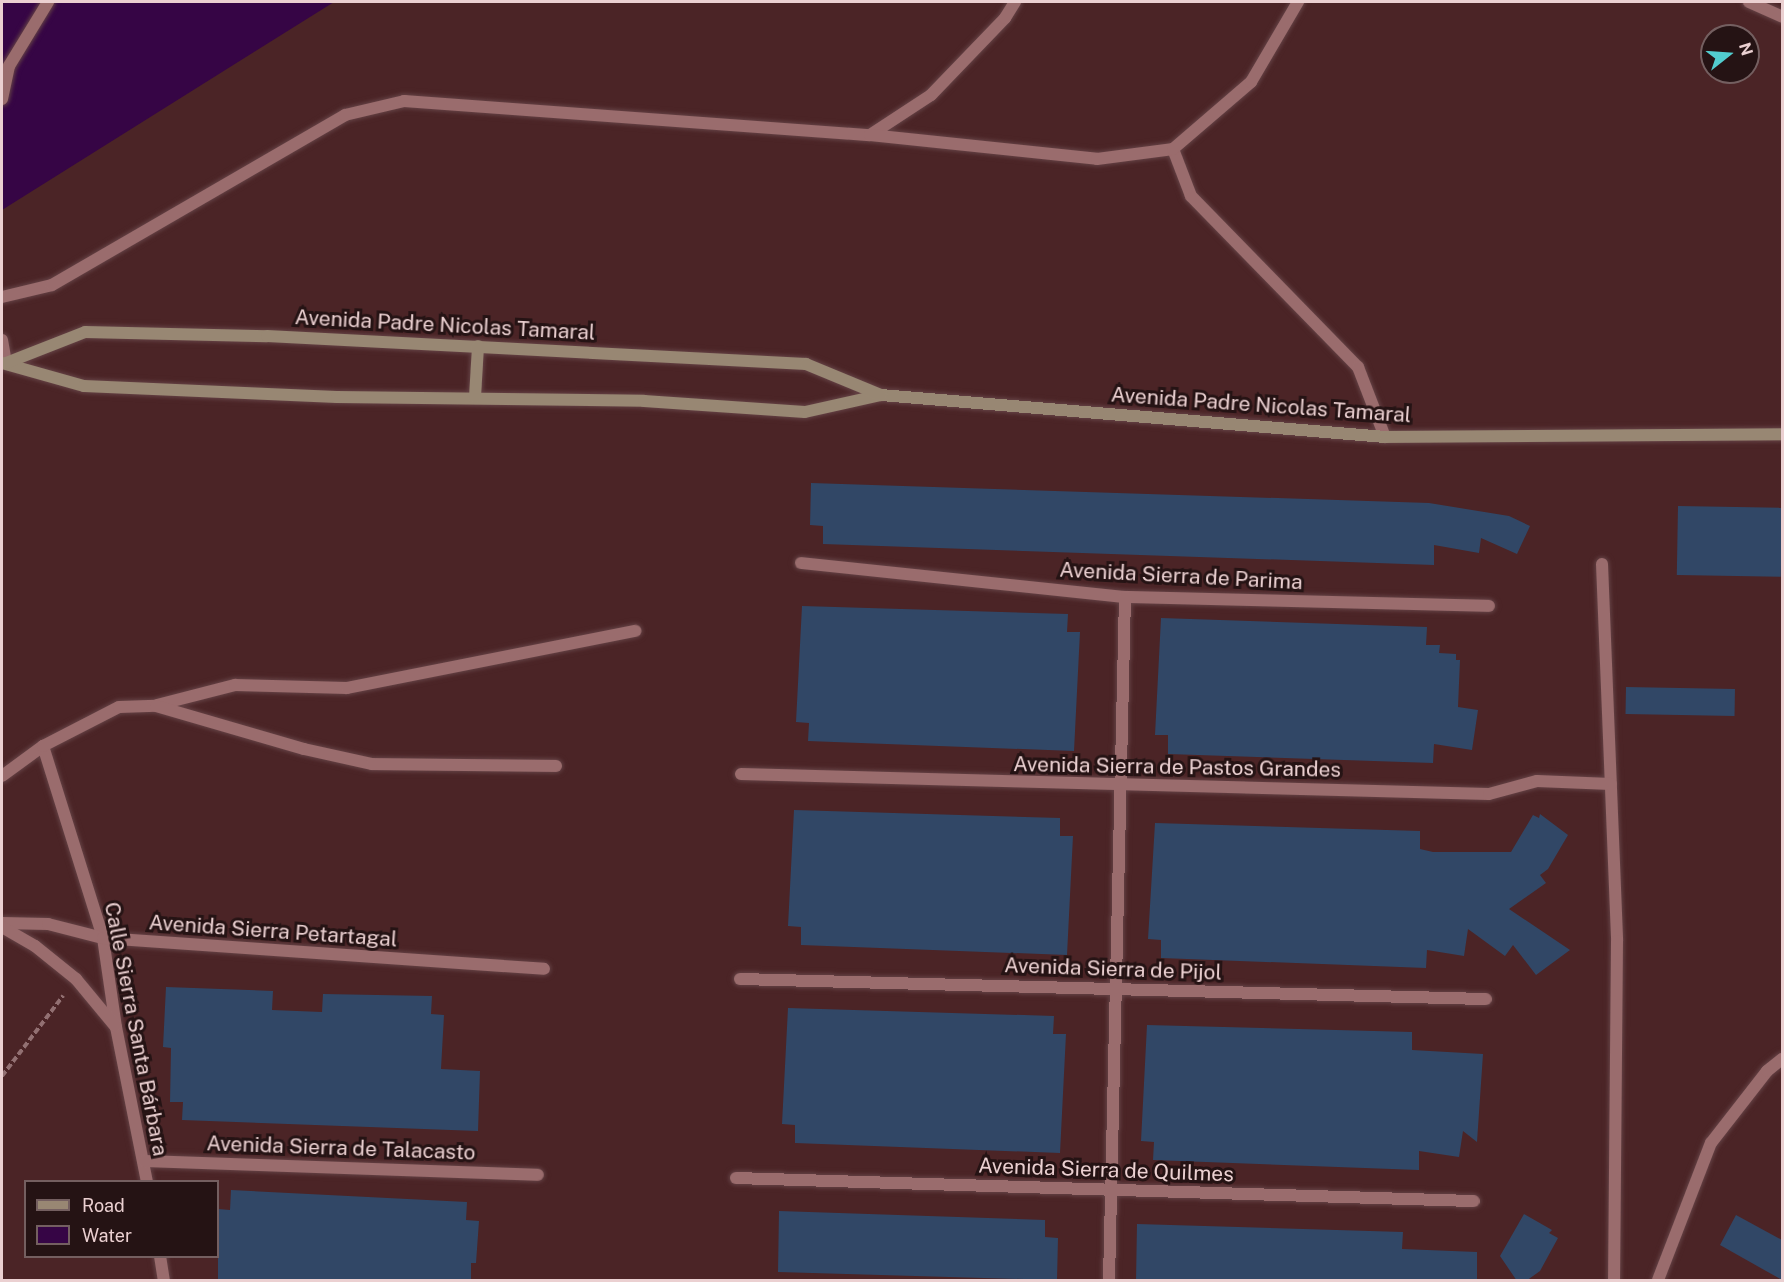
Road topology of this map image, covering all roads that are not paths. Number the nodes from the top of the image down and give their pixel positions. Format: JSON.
{"nodes":[{"id":1,"x":48,"y":2,"type":"edge"},
{"id":2,"x":1016,"y":2,"type":"edge"},
{"id":3,"x":1298,"y":2,"type":"edge"},
{"id":4,"x":1749,"y":2,"type":"edge"},
{"id":5,"x":1782,"y":17,"type":"edge"},
{"id":6,"x":2,"y":99,"type":"edge"},
{"id":7,"x":870,"y":135,"type":"junction"},
{"id":8,"x":1173,"y":148,"type":"junction"},
{"id":9,"x":2,"y":297,"type":"edge"},
{"id":10,"x":2,"y":340,"type":"edge"},
{"id":11,"x":477,"y":346,"type":"junction"},
{"id":12,"x":4,"y":363,"type":"edge"},
{"id":13,"x":881,"y":395,"type":"junction"},
{"id":14,"x":475,"y":397,"type":"junction"},
{"id":15,"x":1782,"y":434,"type":"edge"},
{"id":16,"x":1384,"y":437,"type":"junction"},
{"id":17,"x":801,"y":563,"type":"dead end"},
{"id":18,"x":1602,"y":564,"type":"dead end"},
{"id":19,"x":1125,"y":597,"type":"junction"},
{"id":20,"x":1489,"y":606,"type":"dead end"},
{"id":21,"x":635,"y":631,"type":"dead end"},
{"id":22,"x":156,"y":706,"type":"junction"},
{"id":23,"x":43,"y":746,"type":"junction"},
{"id":24,"x":556,"y":766,"type":"dead end"},
{"id":25,"x":741,"y":774,"type":"dead end"},
{"id":26,"x":2,"y":776,"type":"edge"},
{"id":27,"x":1611,"y":784,"type":"junction"},
{"id":28,"x":1123,"y":786,"type":"junction"},
{"id":29,"x":2,"y":925,"type":"edge"},
{"id":30,"x":103,"y":938,"type":"junction"},
{"id":31,"x":544,"y":969,"type":"dead end"},
{"id":32,"x":740,"y":979,"type":"dead end"},
{"id":33,"x":1117,"y":989,"type":"junction"},
{"id":34,"x":1486,"y":999,"type":"dead end"},
{"id":35,"x":116,"y":1027,"type":"junction"},
{"id":36,"x":1782,"y":1059,"type":"edge"},
{"id":37,"x":144,"y":1161,"type":"junction"},
{"id":38,"x":538,"y":1175,"type":"dead end"},
{"id":39,"x":736,"y":1178,"type":"dead end"},
{"id":40,"x":147,"y":1180,"type":"edge"},
{"id":41,"x":1112,"y":1190,"type":"junction"},
{"id":42,"x":1474,"y":1201,"type":"dead end"},
{"id":43,"x":160,"y":1258,"type":"edge"},
{"id":44,"x":164,"y":1281,"type":"edge"},
{"id":45,"x":1109,"y":1281,"type":"edge"},
{"id":46,"x":1614,"y":1281,"type":"edge"},
{"id":47,"x":1658,"y":1281,"type":"edge"}],
"edges":[{"from":1,"to":6,"type":"street"},
{"from":2,"to":7,"type":"street"},
{"from":3,"to":8,"type":"street"},
{"from":4,"to":5,"type":"street"},
{"from":7,"to":8,"type":"street"},
{"from":7,"to":9,"type":"street"},
{"from":8,"to":16,"type":"street"},
{"from":10,"to":12,"type":"street"},
{"from":11,"to":12,"type":"street","name":"Avenida Padre Nicolas Tamaral"},
{"from":11,"to":13,"type":"street","name":"Avenida Padre Nicolas Tamaral"},
{"from":11,"to":14,"type":"street"},
{"from":12,"to":14,"type":"street","name":"Avenida Padre Nicolas Tamaral"},
{"from":13,"to":14,"type":"street","name":"Avenida Padre Nicolas Tamaral"},
{"from":13,"to":16,"type":"street","name":"Avenida Padre Nicolas Tamaral"},
{"from":15,"to":16,"type":"street","name":"Avenida Padre Nicolas Tamaral"},
{"from":17,"to":19,"type":"street","name":"Avenida Sierra de Parima"},
{"from":18,"to":27,"type":"street"},
{"from":19,"to":20,"type":"street","name":"Avenida Sierra de Parima"},
{"from":19,"to":28,"type":"street"},
{"from":21,"to":22,"type":"street"},
{"from":22,"to":23,"type":"street"},
{"from":22,"to":24,"type":"street"},
{"from":23,"to":26,"type":"street"},
{"from":23,"to":30,"type":"street","name":"Calle Sierra Santa Bárbara"},
{"from":25,"to":28,"type":"street","name":"Avenida Sierra de Pastos Grandes"},
{"from":27,"to":28,"type":"street","name":"Avenida Sierra de Pastos Grandes"},
{"from":27,"to":46,"type":"street"},
{"from":28,"to":33,"type":"street"},
{"from":29,"to":30,"type":"street","name":"Avenida Sierra Petartagal"},
{"from":29,"to":35,"type":"street"},
{"from":30,"to":31,"type":"street","name":"Avenida Sierra Petartagal"},
{"from":30,"to":35,"type":"street","name":"Calle Sierra Santa Bárbara"},
{"from":32,"to":33,"type":"street","name":"Avenida Sierra de Pijol"},
{"from":33,"to":34,"type":"street","name":"Avenida Sierra de Pijol"},
{"from":33,"to":41,"type":"street"},
{"from":35,"to":37,"type":"street","name":"Calle Sierra Santa Bárbara"},
{"from":36,"to":47,"type":"street"},
{"from":37,"to":38,"type":"street","name":"Avenida Sierra de Talacasto"},
{"from":37,"to":40,"type":"street","name":"Calle Sierra Santa Bárbara"},
{"from":39,"to":41,"type":"street","name":"Avenida Sierra de Quilmes"},
{"from":41,"to":42,"type":"street","name":"Avenida Sierra de Quilmes"},
{"from":41,"to":45,"type":"street"},
{"from":43,"to":44,"type":"street"}]}
